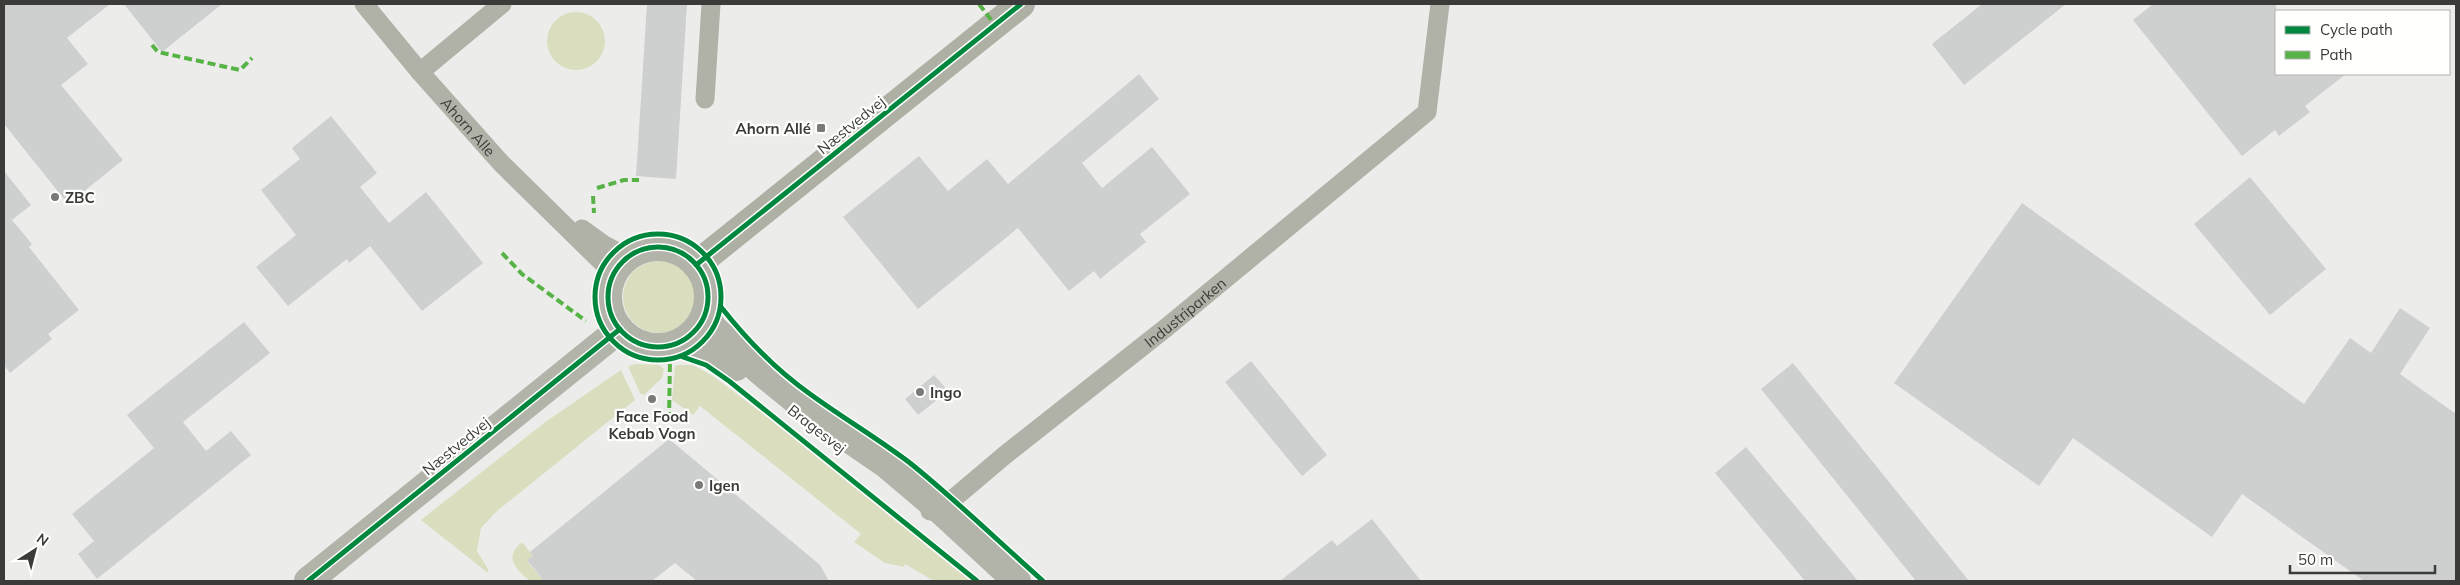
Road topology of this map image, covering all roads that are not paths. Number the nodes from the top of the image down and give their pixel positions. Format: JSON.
{"nodes":[{"id":1,"x":364,"y":4,"type":"edge"},
{"id":2,"x":502,"y":4,"type":"edge"},
{"id":3,"x":711,"y":4,"type":"edge"},
{"id":4,"x":1021,"y":4,"type":"edge"},
{"id":5,"x":1440,"y":4,"type":"edge"},
{"id":6,"x":420,"y":72,"type":"junction"},
{"id":7,"x":705,"y":99,"type":"dead end"},
{"id":8,"x":621,"y":265,"type":"junction"},
{"id":9,"x":696,"y":265,"type":"junction"},
{"id":10,"x":705,"y":312,"type":"junction"},
{"id":11,"x":620,"y":329,"type":"junction"},
{"id":12,"x":682,"y":340,"type":"junction"},
{"id":13,"x":942,"y":520,"type":"junction"},
{"id":14,"x":308,"y":581,"type":"edge"},
{"id":15,"x":1006,"y":581,"type":"edge"},
{"id":16,"x":1017,"y":581,"type":"edge"}],
"edges":[{"from":1,"to":6,"type":"street","name":"Ahorn Alle"},
{"from":2,"to":6,"type":"street"},
{"from":3,"to":7,"type":"street"},
{"from":4,"to":9,"type":"main road","name":"Næstvedvej"},
{"from":5,"to":13,"type":"street","name":"Industriparken"},
{"from":6,"to":8,"type":"street","name":"Ahorn Alle"},
{"from":8,"to":9,"type":"main road"},
{"from":8,"to":11,"type":"main road"},
{"from":9,"to":10,"type":"main road"},
{"from":10,"to":12,"type":"main road"},
{"from":10,"to":13,"type":"main road","name":"Bragesvej"},
{"from":11,"to":12,"type":"main road"},
{"from":11,"to":14,"type":"main road","name":"Næstvedvej"},
{"from":12,"to":13,"type":"main road","name":"Bragesvej"},
{"from":13,"to":15,"type":"main road","name":"Bragesvej"},
{"from":13,"to":16,"type":"main road","name":"Bragesvej"}]}
